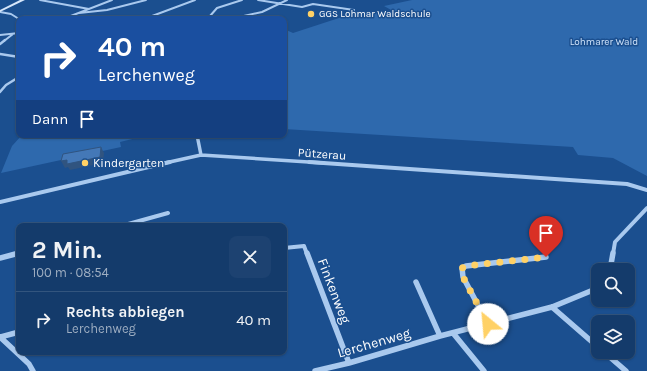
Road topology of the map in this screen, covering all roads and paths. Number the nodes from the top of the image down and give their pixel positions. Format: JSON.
{"nodes":[{"id":1,"x":23,"y":0,"type":"edge"},
{"id":2,"x":40,"y":0,"type":"edge"},
{"id":3,"x":112,"y":0,"type":"edge"},
{"id":4,"x":146,"y":0,"type":"edge"},
{"id":5,"x":195,"y":0,"type":"edge"},
{"id":6,"x":242,"y":0,"type":"edge"},
{"id":7,"x":258,"y":0,"type":"edge"},
{"id":8,"x":287,"y":0,"type":"edge"},
{"id":9,"x":280,"y":4,"type":"junction"},
{"id":10,"x":89,"y":9,"type":"junction"},
{"id":11,"x":354,"y":10,"type":"dead end"},
{"id":12,"x":0,"y":11,"type":"edge"},
{"id":13,"x":79,"y":13,"type":"junction"},
{"id":14,"x":71,"y":16,"type":"edge"},
{"id":15,"x":152,"y":16,"type":"edge"},
{"id":16,"x":210,"y":16,"type":"edge"},
{"id":17,"x":244,"y":16,"type":"edge"},
{"id":18,"x":16,"y":17,"type":"edge"},
{"id":19,"x":13,"y":34,"type":"junction"},
{"id":20,"x":16,"y":34,"type":"edge"},
{"id":21,"x":0,"y":35,"type":"edge"},
{"id":22,"x":0,"y":44,"type":"edge"},
{"id":23,"x":0,"y":54,"type":"edge"},
{"id":24,"x":16,"y":57,"type":"edge"},
{"id":25,"x":16,"y":79,"type":"edge"},
{"id":26,"x":0,"y":92,"type":"edge"},
{"id":27,"x":197,"y":138,"type":"edge"},
{"id":28,"x":200,"y":155,"type":"junction"},
{"id":29,"x":647,"y":190,"type":"edge"},
{"id":30,"x":0,"y":202,"type":"edge"},
{"id":31,"x":647,"y":208,"type":"edge"},
{"id":32,"x":168,"y":213,"type":"dead end"},
{"id":33,"x":132,"y":223,"type":"edge"},
{"id":34,"x":287,"y":248,"type":"edge"},
{"id":35,"x":16,"y":254,"type":"edge"},
{"id":36,"x":546,"y":257,"type":"dead end"},
{"id":37,"x":0,"y":258,"type":"edge"},
{"id":38,"x":611,"y":263,"type":"edge"},
{"id":39,"x":416,"y":282,"type":"dead end"},
{"id":40,"x":591,"y":292,"type":"edge"},
{"id":41,"x":552,"y":307,"type":"junction"},
{"id":42,"x":488,"y":324,"type":"junction"},
{"id":43,"x":16,"y":333,"type":"edge"},
{"id":44,"x":453,"y":333,"type":"junction"},
{"id":45,"x":440,"y":336,"type":"junction"},
{"id":46,"x":0,"y":337,"type":"edge"},
{"id":47,"x":591,"y":341,"type":"edge"},
{"id":48,"x":16,"y":352,"type":"edge"},
{"id":49,"x":19,"y":355,"type":"edge"},
{"id":50,"x":612,"y":359,"type":"edge"},
{"id":51,"x":349,"y":363,"type":"junction"},
{"id":52,"x":33,"y":371,"type":"edge"},
{"id":53,"x":315,"y":371,"type":"edge"},
{"id":54,"x":484,"y":371,"type":"edge"},
{"id":55,"x":626,"y":371,"type":"edge"}],
"edges":[{"from":1,"to":12,"type":"main road"},
{"from":2,"to":10,"type":"street"},
{"from":3,"to":10,"type":"street"},
{"from":4,"to":13,"type":"street"},
{"from":5,"to":15,"type":"street"},
{"from":6,"to":16,"type":"street"},
{"from":7,"to":9,"type":"street"},
{"from":8,"to":9,"type":"street"},
{"from":9,"to":11,"type":"street"},
{"from":9,"to":17,"type":"street"},
{"from":10,"to":13,"type":"street"},
{"from":12,"to":18,"type":"street"},
{"from":13,"to":14,"type":"street"},
{"from":19,"to":20,"type":"street"},
{"from":19,"to":21,"type":"street"},
{"from":19,"to":22,"type":"street"},
{"from":23,"to":24,"type":"street"},
{"from":25,"to":26,"type":"street"},
{"from":27,"to":28,"type":"street"},
{"from":28,"to":29,"type":"street","name":"Pützerau"},
{"from":28,"to":30,"type":"street","name":"Pützerau"},
{"from":31,"to":38,"type":"street"},
{"from":32,"to":33,"type":"street"},
{"from":34,"to":51,"type":"street","name":"Finkenweg"},
{"from":35,"to":37,"type":"street"},
{"from":36,"to":42,"type":"street"},
{"from":39,"to":45,"type":"street"},
{"from":40,"to":41,"type":"street","name":"Lerchenweg"},
{"from":41,"to":42,"type":"street","name":"Lerchenweg"},
{"from":41,"to":47,"type":"street"},
{"from":42,"to":44,"type":"street","name":"Lerchenweg"},
{"from":43,"to":46,"type":"street"},
{"from":44,"to":45,"type":"street","name":"Lerchenweg"},
{"from":44,"to":54,"type":"street"},
{"from":45,"to":51,"type":"street","name":"Lerchenweg"},
{"from":46,"to":48,"type":"street"},
{"from":49,"to":52,"type":"street"},
{"from":50,"to":55,"type":"street"},
{"from":51,"to":53,"type":"street","name":"Lerchenweg"}]}
